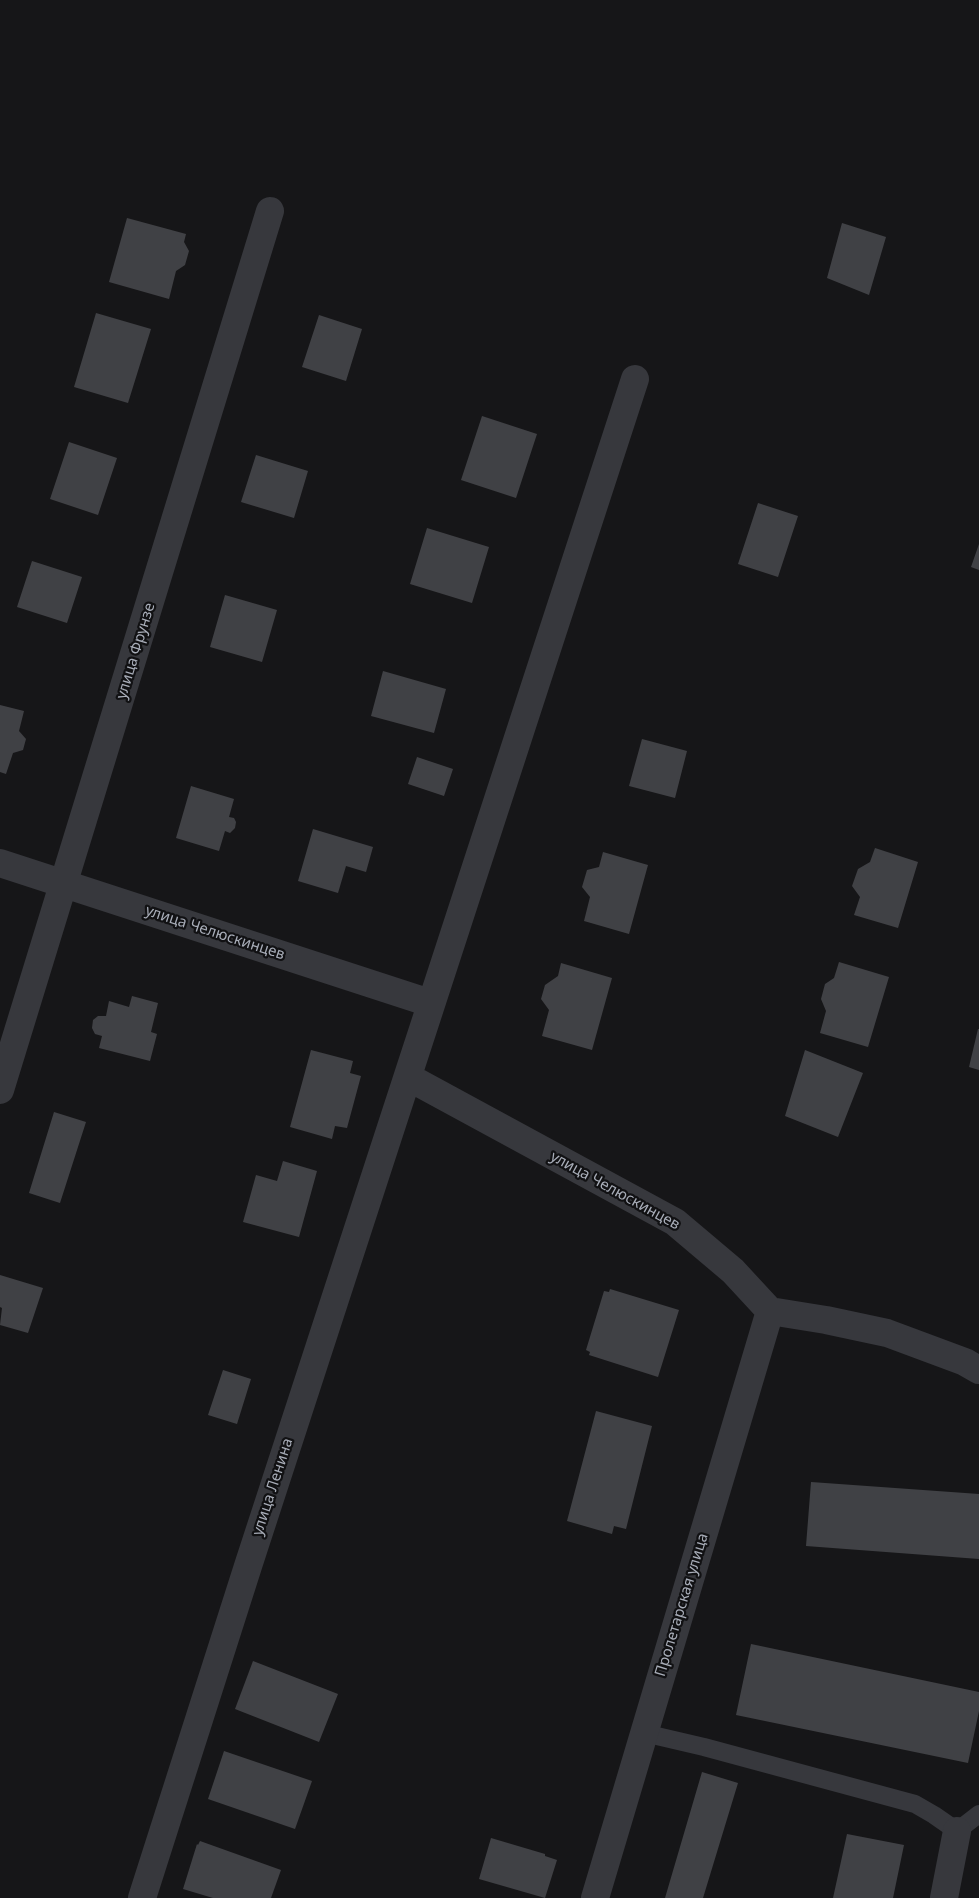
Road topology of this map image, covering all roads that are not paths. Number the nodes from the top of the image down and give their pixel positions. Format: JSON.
{"nodes":[{"id":1,"x":270,"y":211,"type":"dead end"},
{"id":2,"x":634,"y":379,"type":"dead end"},
{"id":3,"x":0,"y":863,"type":"edge"},
{"id":4,"x":64,"y":883,"type":"junction"},
{"id":5,"x":430,"y":1003,"type":"junction"},
{"id":6,"x":408,"y":1077,"type":"junction"},
{"id":7,"x":0,"y":1090,"type":"edge"},
{"id":8,"x":770,"y":1312,"type":"junction"},
{"id":9,"x":979,"y":1370,"type":"edge"},
{"id":10,"x":644,"y":1733,"type":"junction"},
{"id":11,"x":979,"y":1814,"type":"edge"},
{"id":12,"x":957,"y":1831,"type":"junction"},
{"id":13,"x":142,"y":1898,"type":"edge"},
{"id":14,"x":595,"y":1898,"type":"edge"},
{"id":15,"x":944,"y":1898,"type":"edge"}],
"edges":[{"from":1,"to":4,"type":"street","name":"улица Фрунзе"},
{"from":2,"to":5,"type":"street","name":"улица Ленина"},
{"from":3,"to":4,"type":"street","name":"улица Челюскинцев"},
{"from":4,"to":5,"type":"street","name":"улица Челюскинцев"},
{"from":4,"to":7,"type":"street","name":"улица Фрунзе"},
{"from":5,"to":6,"type":"street","name":"улица Ленина"},
{"from":6,"to":8,"type":"street","name":"улица Челюскинцев"},
{"from":6,"to":13,"type":"street","name":"улица Ленина"},
{"from":8,"to":9,"type":"street"},
{"from":8,"to":10,"type":"street","name":"Пролетарская улица"},
{"from":10,"to":12,"type":"lane"},
{"from":10,"to":14,"type":"street","name":"Пролетарская улица"},
{"from":11,"to":12,"type":"lane"},
{"from":12,"to":15,"type":"street"}]}
